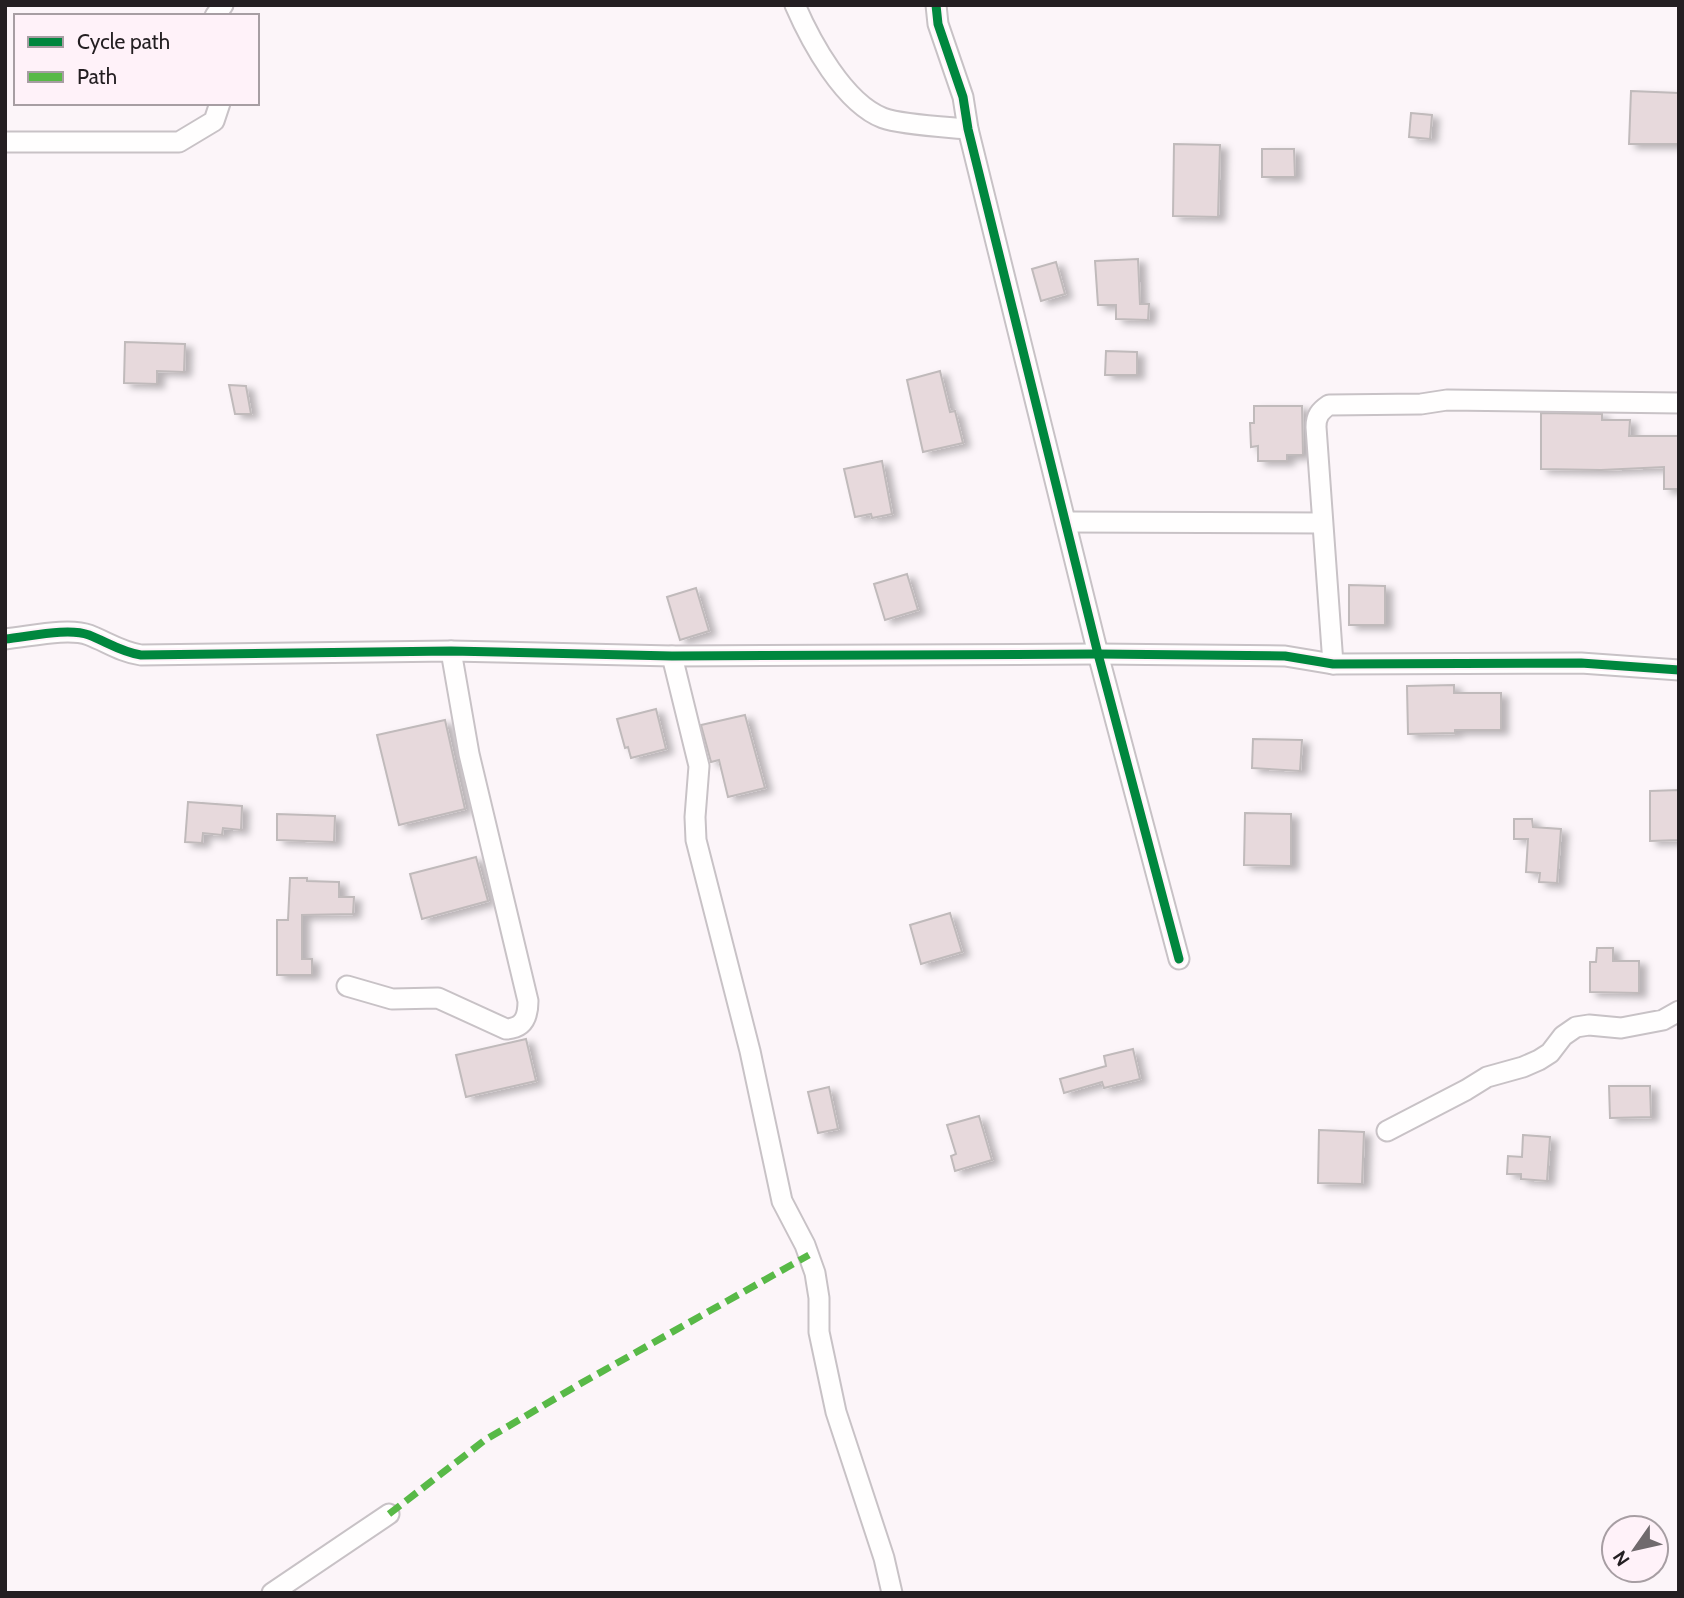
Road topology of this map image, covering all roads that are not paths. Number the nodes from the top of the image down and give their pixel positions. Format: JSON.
{"nodes":[{"id":1,"x":795,"y":5,"type":"edge"},
{"id":2,"x":936,"y":5,"type":"edge"},
{"id":3,"x":219,"y":105,"type":"edge"},
{"id":4,"x":968,"y":129,"type":"junction"},
{"id":5,"x":5,"y":142,"type":"edge"},
{"id":6,"x":1679,"y":403,"type":"edge"},
{"id":7,"x":1067,"y":522,"type":"junction"},
{"id":8,"x":1322,"y":523,"type":"junction"},
{"id":9,"x":5,"y":639,"type":"edge"},
{"id":10,"x":451,"y":651,"type":"junction"},
{"id":11,"x":1098,"y":654,"type":"junction"},
{"id":12,"x":672,"y":656,"type":"junction"},
{"id":13,"x":1333,"y":664,"type":"junction"},
{"id":14,"x":1679,"y":670,"type":"edge"},
{"id":15,"x":1179,"y":959,"type":"dead end"},
{"id":16,"x":347,"y":986,"type":"dead end"},
{"id":17,"x":1679,"y":1011,"type":"edge"},
{"id":18,"x":1387,"y":1131,"type":"dead end"},
{"id":19,"x":389,"y":1514,"type":"dead end"},
{"id":20,"x":272,"y":1593,"type":"edge"},
{"id":21,"x":892,"y":1593,"type":"edge"}],
"edges":[{"from":1,"to":4,"type":"street"},
{"from":2,"to":4,"type":"street"},
{"from":3,"to":5,"type":"street"},
{"from":4,"to":7,"type":"street"},
{"from":6,"to":8,"type":"street"},
{"from":7,"to":8,"type":"street"},
{"from":7,"to":11,"type":"street"},
{"from":8,"to":13,"type":"street"},
{"from":9,"to":10,"type":"street"},
{"from":10,"to":12,"type":"street"},
{"from":10,"to":16,"type":"street"},
{"from":11,"to":12,"type":"street"},
{"from":11,"to":13,"type":"street"},
{"from":11,"to":15,"type":"street"},
{"from":12,"to":21,"type":"street"},
{"from":13,"to":14,"type":"street"},
{"from":17,"to":18,"type":"street"},
{"from":19,"to":20,"type":"street"}]}
